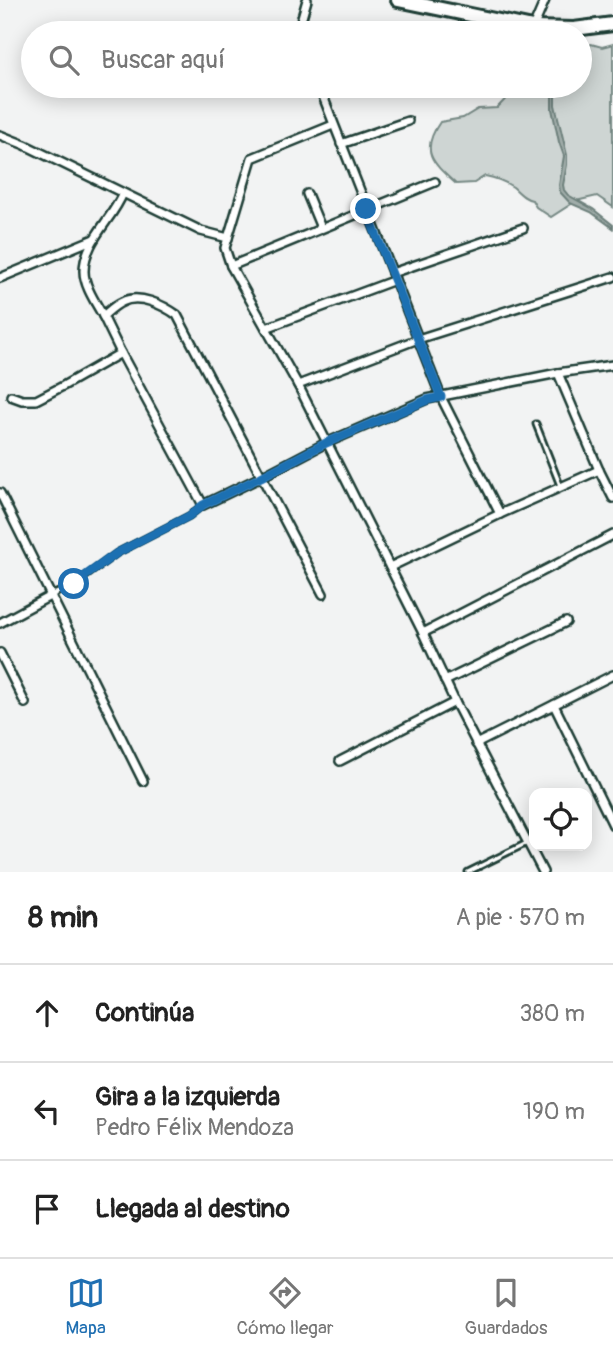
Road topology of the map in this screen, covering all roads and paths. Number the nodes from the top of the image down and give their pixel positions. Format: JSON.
{"nodes":[{"id":1,"x":307,"y":0,"type":"edge"},
{"id":2,"x":398,"y":0,"type":"edge"},
{"id":3,"x":545,"y":0,"type":"edge"},
{"id":4,"x":300,"y":21,"type":"edge"},
{"id":5,"x":499,"y":21,"type":"edge"},
{"id":6,"x":536,"y":21,"type":"edge"},
{"id":7,"x":613,"y":24,"type":"edge"},
{"id":8,"x":592,"y":27,"type":"edge"},
{"id":9,"x":323,"y":98,"type":"edge"},
{"id":10,"x":408,"y":121,"type":"dead end"},
{"id":11,"x":333,"y":125,"type":"junction"},
{"id":12,"x":0,"y":135,"type":"edge"},
{"id":13,"x":341,"y":144,"type":"junction"},
{"id":14,"x":435,"y":182,"type":"dead end"},
{"id":15,"x":123,"y":193,"type":"junction"},
{"id":16,"x":307,"y":194,"type":"dead end"},
{"id":17,"x":366,"y":209,"type":"junction"},
{"id":18,"x":321,"y":228,"type":"junction"},
{"id":19,"x":523,"y":228,"type":"dead end"},
{"id":20,"x":228,"y":238,"type":"junction"},
{"id":21,"x":94,"y":239,"type":"junction"},
{"id":22,"x":231,"y":266,"type":"junction"},
{"id":23,"x":393,"y":277,"type":"junction"},
{"id":24,"x":613,"y":277,"type":"edge"},
{"id":25,"x":0,"y":278,"type":"edge"},
{"id":26,"x":103,"y":316,"type":"junction"},
{"id":27,"x":266,"y":328,"type":"junction"},
{"id":28,"x":418,"y":339,"type":"junction"},
{"id":29,"x":121,"y":353,"type":"junction"},
{"id":30,"x":613,"y":365,"type":"edge"},
{"id":31,"x":558,"y":373,"type":"junction"},
{"id":32,"x":298,"y":385,"type":"junction"},
{"id":33,"x":11,"y":396,"type":"dead end"},
{"id":34,"x":441,"y":397,"type":"junction"},
{"id":35,"x":536,"y":424,"type":"dead end"},
{"id":36,"x":326,"y":443,"type":"junction"},
{"id":37,"x":599,"y":470,"type":"junction"},
{"id":38,"x":261,"y":477,"type":"junction"},
{"id":39,"x":610,"y":484,"type":"edge"},
{"id":40,"x":561,"y":487,"type":"junction"},
{"id":41,"x":0,"y":493,"type":"edge"},
{"id":42,"x":613,"y":498,"type":"edge"},
{"id":43,"x":203,"y":505,"type":"junction"},
{"id":44,"x":500,"y":514,"type":"junction"},
{"id":45,"x":613,"y":535,"type":"edge"},
{"id":46,"x":390,"y":567,"type":"junction"},
{"id":47,"x":323,"y":594,"type":"dead end"},
{"id":48,"x":52,"y":595,"type":"junction"},
{"id":49,"x":0,"y":622,"type":"edge"},
{"id":50,"x":566,"y":622,"type":"dead end"},
{"id":51,"x":423,"y":633,"type":"junction"},
{"id":52,"x":0,"y":653,"type":"edge"},
{"id":53,"x":613,"y":675,"type":"edge"},
{"id":54,"x":445,"y":681,"type":"junction"},
{"id":55,"x":455,"y":702,"type":"junction"},
{"id":56,"x":25,"y":703,"type":"dead end"},
{"id":57,"x":554,"y":705,"type":"junction"},
{"id":58,"x":476,"y":744,"type":"junction"},
{"id":59,"x":340,"y":761,"type":"dead end"},
{"id":60,"x":142,"y":781,"type":"dead end"},
{"id":61,"x":613,"y":825,"type":"edge"},
{"id":62,"x":527,"y":843,"type":"junction"},
{"id":63,"x":468,"y":872,"type":"edge"},
{"id":64,"x":543,"y":872,"type":"edge"}],
"edges":[{"from":1,"to":4,"type":"street"},
{"from":2,"to":5,"type":"main road"},
{"from":3,"to":6,"type":"street"},
{"from":7,"to":8,"type":"main road"},
{"from":9,"to":11,"type":"street"},
{"from":10,"to":13,"type":"street"},
{"from":11,"to":13,"type":"street"},
{"from":11,"to":20,"type":"street"},
{"from":12,"to":15,"type":"street"},
{"from":13,"to":17,"type":"street"},
{"from":14,"to":17,"type":"street"},
{"from":15,"to":20,"type":"street"},
{"from":15,"to":21,"type":"street"},
{"from":16,"to":18,"type":"street"},
{"from":17,"to":18,"type":"street"},
{"from":17,"to":23,"type":"street"},
{"from":18,"to":22,"type":"street"},
{"from":19,"to":23,"type":"street"},
{"from":20,"to":22,"type":"street"},
{"from":21,"to":25,"type":"street"},
{"from":21,"to":26,"type":"street"},
{"from":22,"to":27,"type":"street"},
{"from":23,"to":27,"type":"street"},
{"from":23,"to":28,"type":"street"},
{"from":24,"to":28,"type":"street"},
{"from":26,"to":29,"type":"street"},
{"from":26,"to":38,"type":"street"},
{"from":27,"to":32,"type":"street"},
{"from":28,"to":32,"type":"street"},
{"from":28,"to":34,"type":"street"},
{"from":29,"to":33,"type":"street"},
{"from":29,"to":43,"type":"street"},
{"from":30,"to":31,"type":"street"},
{"from":31,"to":34,"type":"street"},
{"from":31,"to":37,"type":"street"},
{"from":32,"to":36,"type":"street"},
{"from":34,"to":36,"type":"street"},
{"from":34,"to":44,"type":"street"},
{"from":35,"to":40,"type":"lane"},
{"from":36,"to":38,"type":"street"},
{"from":36,"to":46,"type":"street"},
{"from":37,"to":39,"type":"street"},
{"from":37,"to":40,"type":"street"},
{"from":38,"to":43,"type":"street"},
{"from":38,"to":47,"type":"street"},
{"from":39,"to":42,"type":"street"},
{"from":40,"to":44,"type":"street"},
{"from":41,"to":48,"type":"street"},
{"from":43,"to":48,"type":"lane"},
{"from":44,"to":46,"type":"street"},
{"from":45,"to":51,"type":"street"},
{"from":46,"to":51,"type":"street"},
{"from":48,"to":49,"type":"street"},
{"from":48,"to":60,"type":"street"},
{"from":50,"to":54,"type":"street"},
{"from":51,"to":54,"type":"street"},
{"from":52,"to":56,"type":"street"},
{"from":53,"to":57,"type":"street"},
{"from":54,"to":55,"type":"street"},
{"from":55,"to":58,"type":"street"},
{"from":55,"to":59,"type":"street"},
{"from":57,"to":58,"type":"street"},
{"from":57,"to":61,"type":"street"},
{"from":58,"to":62,"type":"street"},
{"from":62,"to":63,"type":"lane"},
{"from":62,"to":64,"type":"street"}]}
